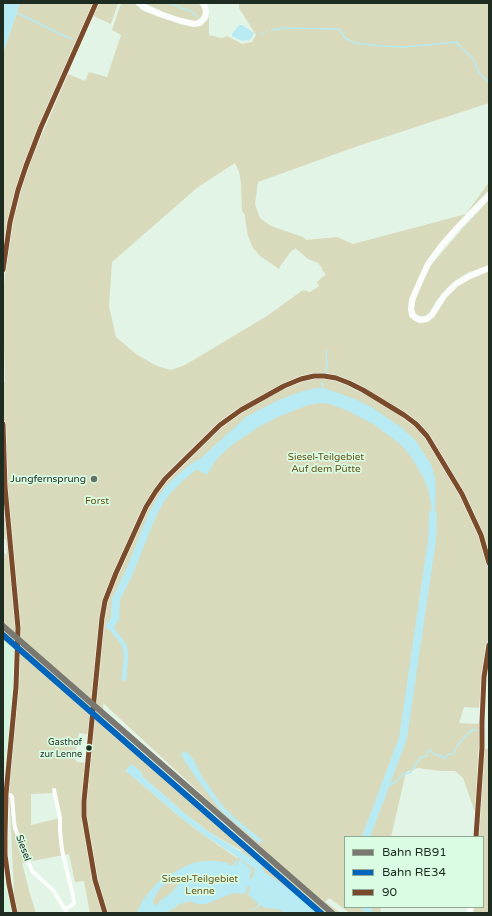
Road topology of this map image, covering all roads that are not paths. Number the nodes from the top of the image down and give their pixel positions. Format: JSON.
{"nodes":[{"id":1,"x":96,"y":3,"type":"edge"},
{"id":2,"x":139,"y":3,"type":"edge"},
{"id":3,"x":204,"y":3,"type":"edge"},
{"id":4,"x":489,"y":195,"type":"edge"},
{"id":5,"x":489,"y":268,"type":"edge"},
{"id":6,"x":3,"y":270,"type":"edge"},
{"id":7,"x":3,"y":424,"type":"edge"},
{"id":8,"x":489,"y":563,"type":"edge"},
{"id":9,"x":489,"y":645,"type":"edge"},
{"id":10,"x":54,"y":790,"type":"dead end"},
{"id":11,"x":5,"y":794,"type":"edge"},
{"id":12,"x":476,"y":836,"type":"edge"},
{"id":13,"x":66,"y":911,"type":"edge"},
{"id":14,"x":14,"y":913,"type":"edge"},
{"id":15,"x":105,"y":913,"type":"edge"}],
"edges":[{"from":1,"to":6,"type":"main road"},
{"from":2,"to":3,"type":"main road"},
{"from":4,"to":5,"type":"main road"},
{"from":7,"to":11,"type":"main road","name":"Siesel"},
{"from":8,"to":15,"type":"main road"},
{"from":9,"to":12,"type":"main road"},
{"from":10,"to":13,"type":"street","name":"Siesel"},
{"from":11,"to":13,"type":"street","name":"Siesel"},
{"from":11,"to":14,"type":"main road"}]}
